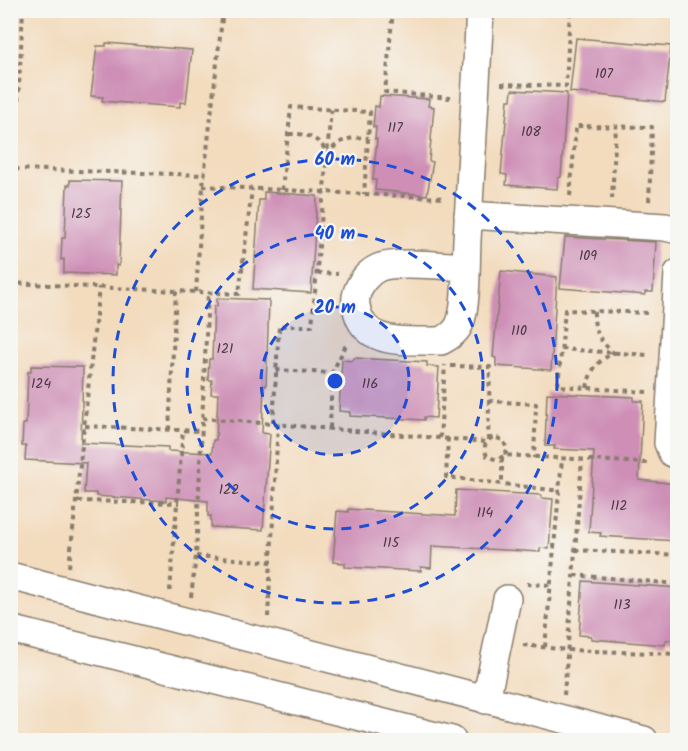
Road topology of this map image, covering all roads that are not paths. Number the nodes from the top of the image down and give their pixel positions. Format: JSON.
{"nodes":[{"id":1,"x":480,"y":10,"type":"edge"},
{"id":2,"x":469,"y":208,"type":"junction"},
{"id":3,"x":678,"y":230,"type":"edge"},
{"id":4,"x":465,"y":267,"type":"junction"},
{"id":5,"x":678,"y":273,"type":"edge"},
{"id":6,"x":675,"y":454,"type":"edge"},
{"id":7,"x":10,"y":576,"type":"edge"},
{"id":8,"x":507,"y":598,"type":"dead end"},
{"id":9,"x":10,"y":629,"type":"edge"},
{"id":10,"x":486,"y":700,"type":"junction"},
{"id":11,"x":452,"y":741,"type":"edge"},
{"id":12,"x":644,"y":741,"type":"edge"}],
"edges":[{"from":1,"to":2,"type":"street"},
{"from":2,"to":3,"type":"street"},
{"from":2,"to":4,"type":"street"},
{"from":4,"to":4,"type":"street"},
{"from":5,"to":6,"type":"street"},
{"from":7,"to":10,"type":"street"},
{"from":8,"to":10,"type":"street"},
{"from":9,"to":11,"type":"street"},
{"from":10,"to":12,"type":"street"}]}
